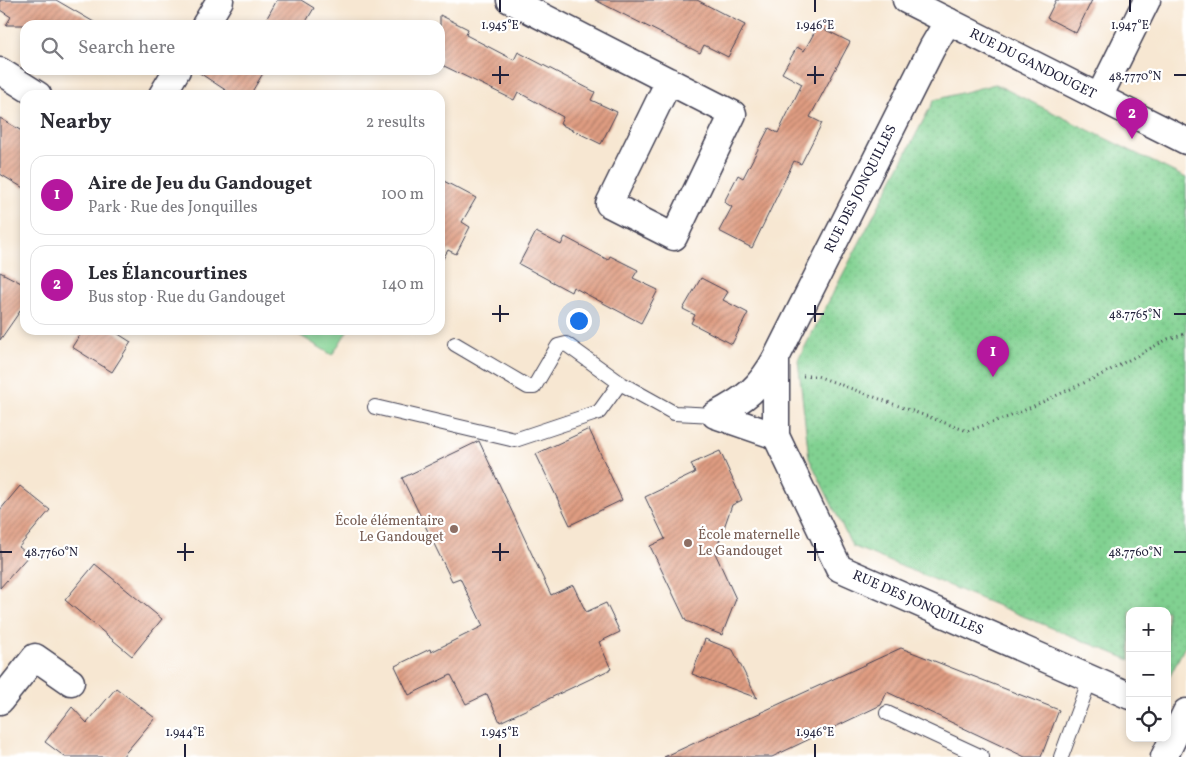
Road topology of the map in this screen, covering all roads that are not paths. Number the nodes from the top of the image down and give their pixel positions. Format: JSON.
{"nodes":[{"id":1,"x":220,"y":0,"type":"edge"},
{"id":2,"x":510,"y":0,"type":"edge"},
{"id":3,"x":906,"y":0,"type":"edge"},
{"id":4,"x":1147,"y":0,"type":"edge"},
{"id":5,"x":208,"y":20,"type":"edge"},
{"id":6,"x":948,"y":21,"type":"junction"},
{"id":7,"x":0,"y":71,"type":"edge"},
{"id":8,"x":175,"y":75,"type":"edge"},
{"id":9,"x":669,"y":81,"type":"junction"},
{"id":10,"x":30,"y":90,"type":"edge"},
{"id":11,"x":165,"y":90,"type":"edge"},
{"id":12,"x":1099,"y":97,"type":"junction"},
{"id":13,"x":1186,"y":141,"type":"edge"},
{"id":14,"x":455,"y":344,"type":"dead end"},
{"id":15,"x":777,"y":367,"type":"junction"},
{"id":16,"x":620,"y":383,"type":"junction"},
{"id":17,"x":375,"y":407,"type":"dead end"},
{"id":18,"x":715,"y":414,"type":"junction"},
{"id":19,"x":776,"y":436,"type":"junction"},
{"id":20,"x":1090,"y":679,"type":"junction"},
{"id":21,"x":71,"y":682,"type":"dead end"},
{"id":22,"x":1126,"y":694,"type":"edge"},
{"id":23,"x":0,"y":701,"type":"edge"},
{"id":24,"x":887,"y":713,"type":"dead end"},
{"id":25,"x":1178,"y":715,"type":"edge"},
{"id":26,"x":982,"y":757,"type":"edge"},
{"id":27,"x":1061,"y":757,"type":"edge"},
{"id":28,"x":1164,"y":757,"type":"edge"}],
"edges":[{"from":1,"to":5,"type":"street"},
{"from":2,"to":9,"type":"street"},
{"from":3,"to":6,"type":"street","name":"RUE DU GANDOUGET"},
{"from":4,"to":12,"type":"street"},
{"from":6,"to":12,"type":"street","name":"RUE DU GANDOUGET"},
{"from":6,"to":15,"type":"street","name":"RUE DES JONQUILLES"},
{"from":7,"to":10,"type":"street"},
{"from":8,"to":11,"type":"street"},
{"from":9,"to":9,"type":"street"},
{"from":12,"to":13,"type":"street","name":"RUE DU GANDOUGET"},
{"from":14,"to":16,"type":"lane","name":"RUE DES JONQUILLES"},
{"from":15,"to":18,"type":"street","name":"RUE DES JONQUILLES"},
{"from":15,"to":19,"type":"street","name":"RUE DES JONQUILLES"},
{"from":16,"to":17,"type":"lane"},
{"from":16,"to":18,"type":"lane","name":"RUE DES JONQUILLES"},
{"from":18,"to":19,"type":"street","name":"RUE DES JONQUILLES"},
{"from":19,"to":20,"type":"street","name":"RUE DES JONQUILLES"},
{"from":20,"to":22,"type":"street","name":"RUE DES JONQUILLES"},
{"from":20,"to":27,"type":"lane"},
{"from":21,"to":23,"type":"street"},
{"from":24,"to":26,"type":"lane"},
{"from":25,"to":28,"type":"street"}]}
